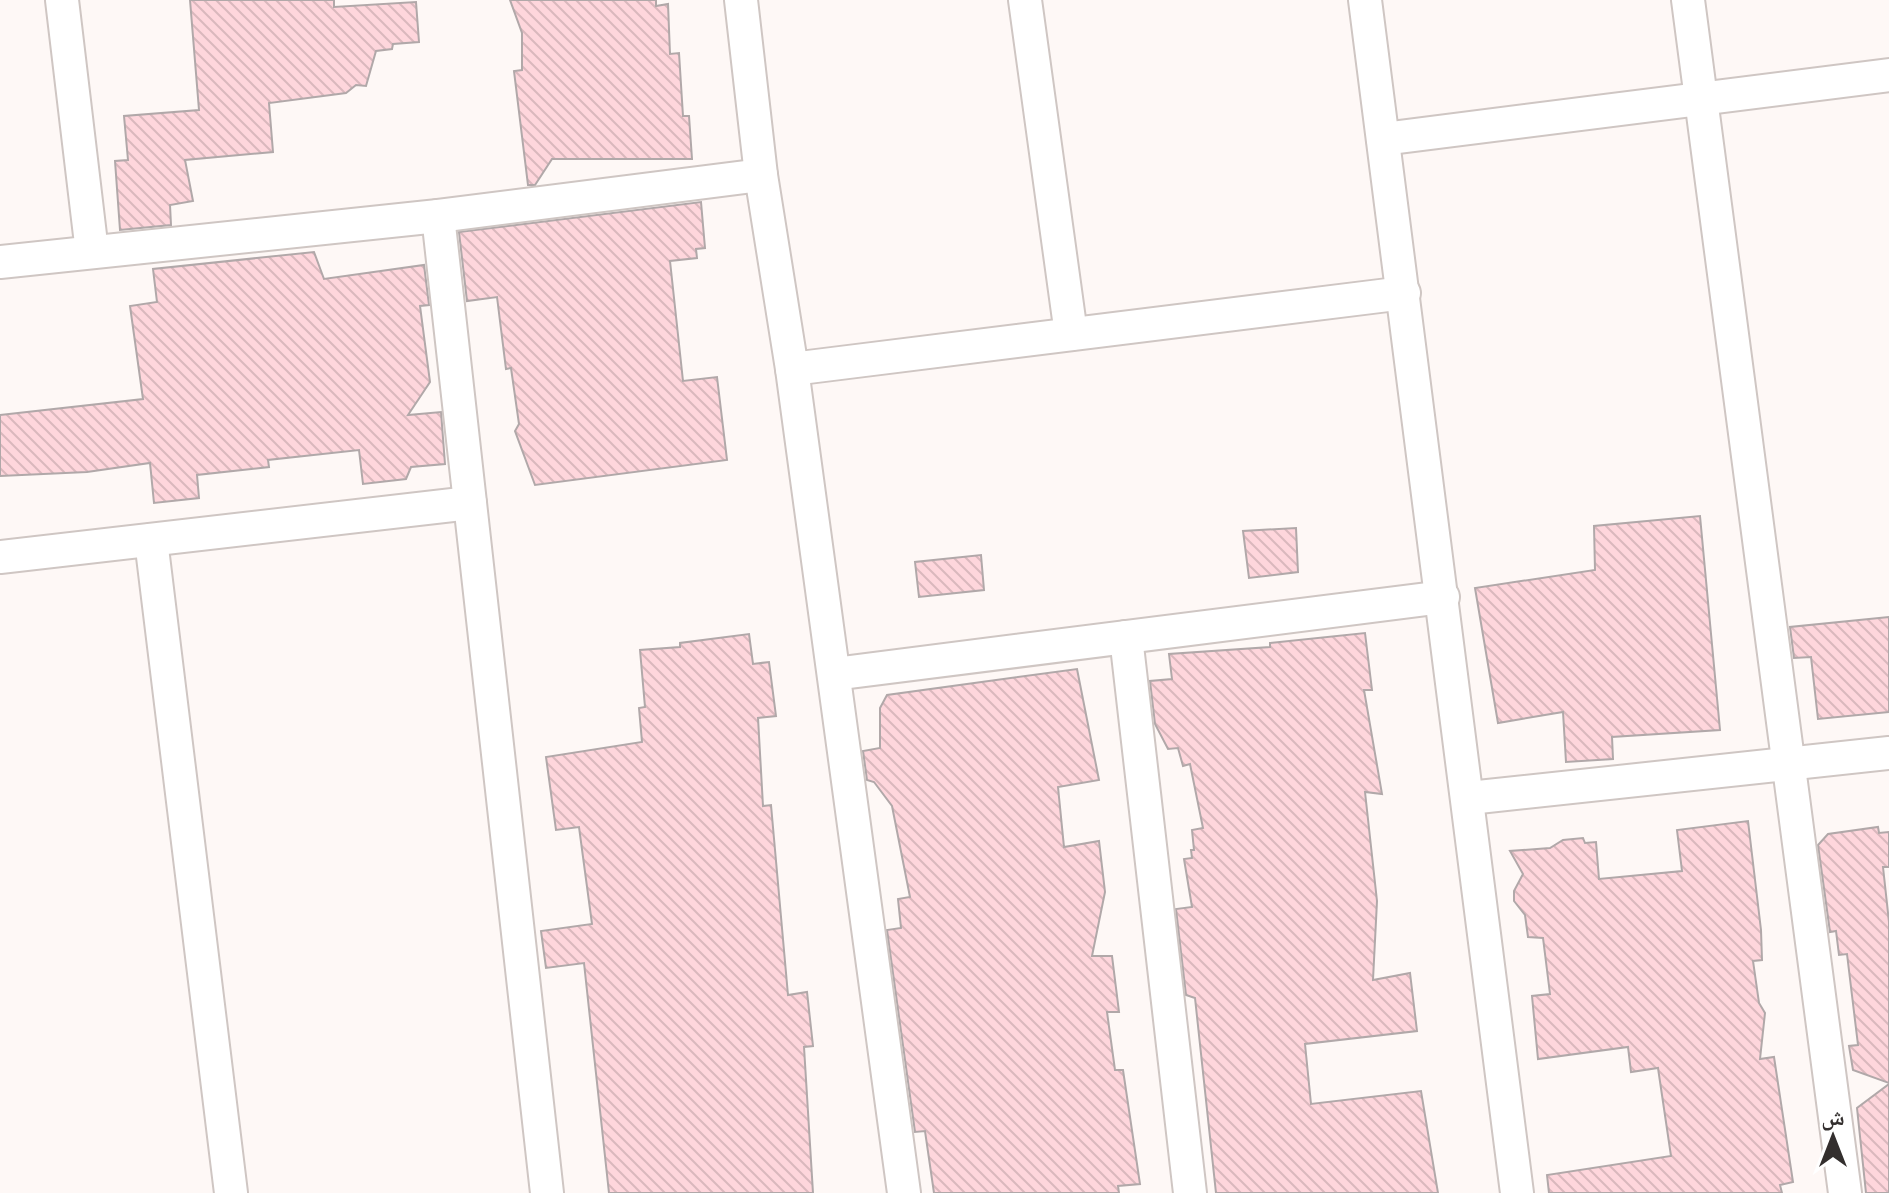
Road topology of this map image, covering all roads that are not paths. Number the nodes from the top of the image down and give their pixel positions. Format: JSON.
{"nodes":[{"id":1,"x":62,"y":0,"type":"edge"},
{"id":2,"x":741,"y":0,"type":"edge"},
{"id":3,"x":1025,"y":0,"type":"edge"},
{"id":4,"x":1365,"y":0,"type":"edge"},
{"id":5,"x":1688,"y":0,"type":"edge"},
{"id":6,"x":1889,"y":75,"type":"edge"},
{"id":7,"x":1700,"y":99,"type":"junction"},
{"id":8,"x":1383,"y":139,"type":"junction"},
{"id":9,"x":761,"y":175,"type":"junction"},
{"id":10,"x":438,"y":216,"type":"junction"},
{"id":11,"x":92,"y":252,"type":"junction"},
{"id":12,"x":0,"y":262,"type":"edge"},
{"id":13,"x":1404,"y":293,"type":"junction"},
{"id":14,"x":1071,"y":334,"type":"junction"},
{"id":15,"x":792,"y":369,"type":"junction"},
{"id":16,"x":470,"y":503,"type":"junction"},
{"id":17,"x":151,"y":540,"type":"junction"},
{"id":18,"x":0,"y":557,"type":"edge"},
{"id":19,"x":1443,"y":597,"type":"junction"},
{"id":20,"x":1126,"y":637,"type":"junction"},
{"id":21,"x":834,"y":674,"type":"junction"},
{"id":22,"x":1889,"y":753,"type":"edge"},
{"id":23,"x":1786,"y":764,"type":"junction"},
{"id":24,"x":1469,"y":798,"type":"junction"},
{"id":25,"x":231,"y":1193,"type":"edge"},
{"id":26,"x":547,"y":1193,"type":"edge"},
{"id":27,"x":904,"y":1193,"type":"edge"},
{"id":28,"x":1190,"y":1193,"type":"edge"},
{"id":29,"x":1517,"y":1193,"type":"edge"},
{"id":30,"x":1845,"y":1193,"type":"edge"}],
"edges":[{"from":1,"to":11,"type":"street"},
{"from":2,"to":9,"type":"street"},
{"from":3,"to":14,"type":"street"},
{"from":4,"to":8,"type":"street"},
{"from":5,"to":7,"type":"street"},
{"from":6,"to":7,"type":"street"},
{"from":7,"to":8,"type":"street"},
{"from":7,"to":23,"type":"street"},
{"from":8,"to":13,"type":"street"},
{"from":9,"to":10,"type":"street"},
{"from":9,"to":15,"type":"street"},
{"from":10,"to":11,"type":"street"},
{"from":10,"to":16,"type":"street"},
{"from":11,"to":12,"type":"street"},
{"from":13,"to":14,"type":"street"},
{"from":13,"to":19,"type":"street"},
{"from":14,"to":15,"type":"street"},
{"from":15,"to":21,"type":"street"},
{"from":16,"to":17,"type":"street"},
{"from":16,"to":26,"type":"street"},
{"from":17,"to":18,"type":"street"},
{"from":17,"to":25,"type":"street"},
{"from":19,"to":20,"type":"street"},
{"from":19,"to":24,"type":"street"},
{"from":20,"to":21,"type":"street"},
{"from":20,"to":28,"type":"street"},
{"from":21,"to":27,"type":"street"},
{"from":22,"to":23,"type":"street"},
{"from":23,"to":24,"type":"street"},
{"from":23,"to":30,"type":"street"},
{"from":24,"to":29,"type":"street"}]}
